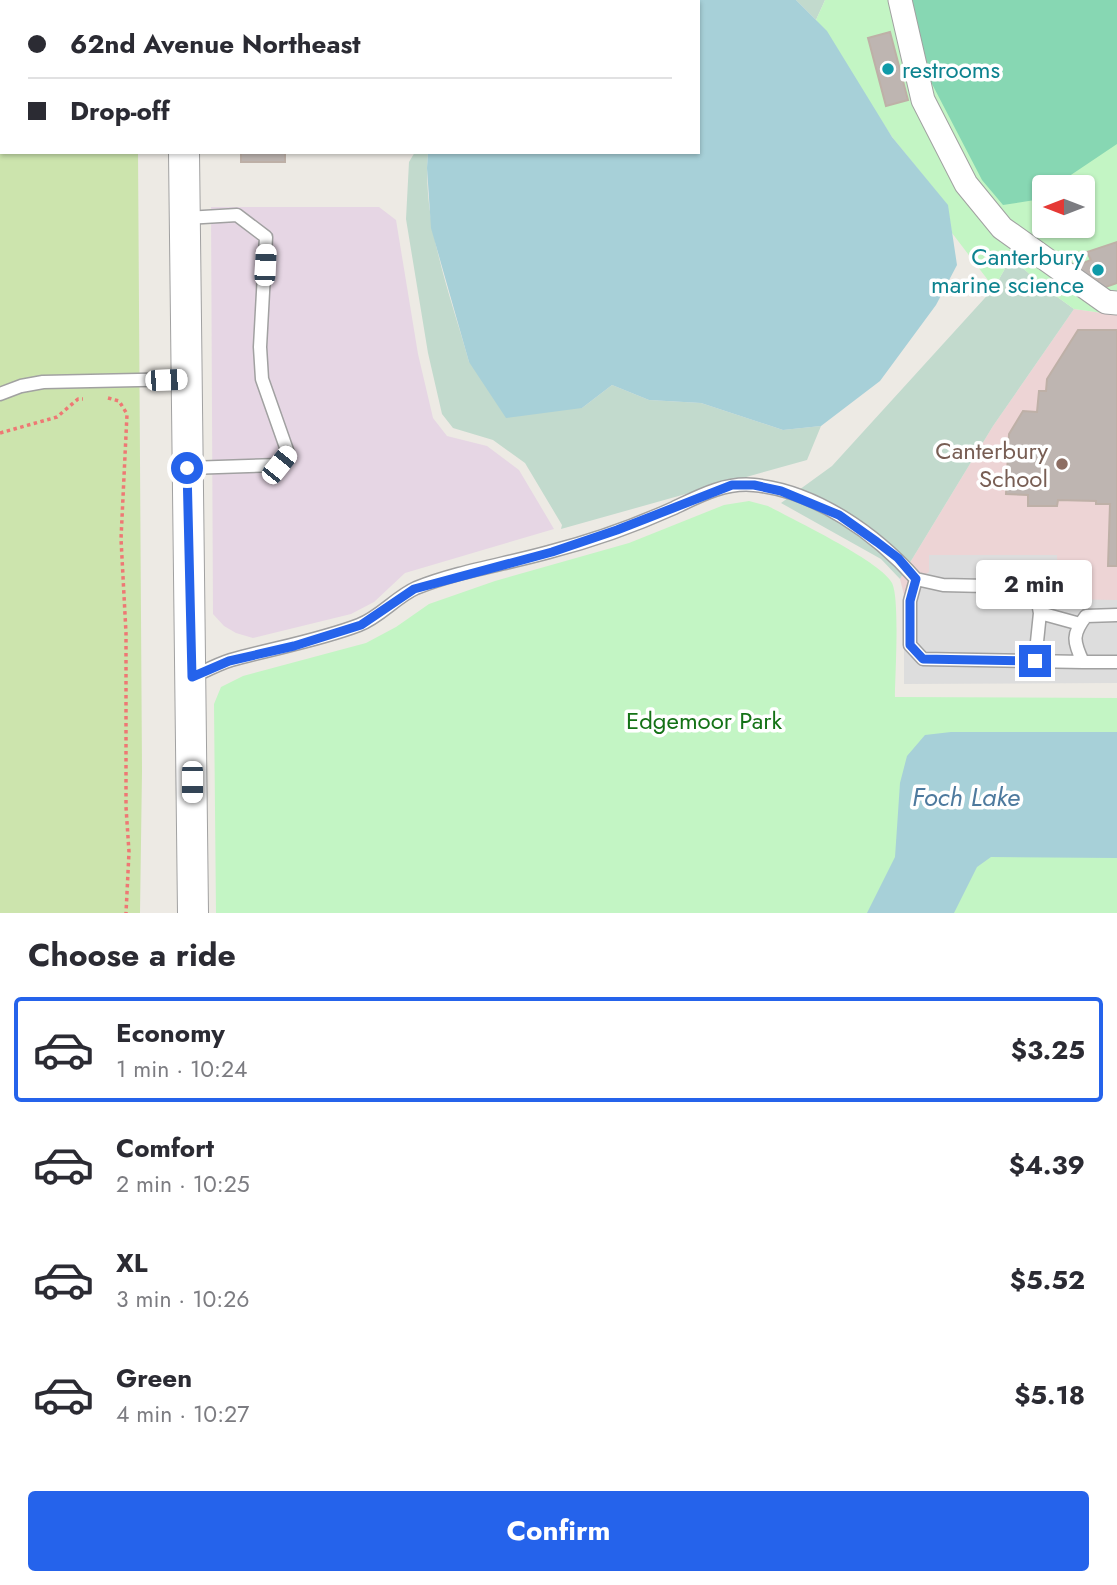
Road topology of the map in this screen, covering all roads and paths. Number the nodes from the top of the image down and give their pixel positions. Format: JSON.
{"nodes":[{"id":1,"x":900,"y":0,"type":"edge"},
{"id":2,"x":184,"y":154,"type":"edge"},
{"id":3,"x":184,"y":218,"type":"junction"},
{"id":4,"x":1117,"y":303,"type":"edge"},
{"id":5,"x":186,"y":379,"type":"junction"},
{"id":6,"x":0,"y":394,"type":"edge"},
{"id":7,"x":102,"y":398,"type":"dead end"},
{"id":8,"x":86,"y":399,"type":"dead end"},
{"id":9,"x":0,"y":433,"type":"edge"},
{"id":10,"x":187,"y":468,"type":"junction"},
{"id":11,"x":916,"y":579,"type":"junction"},
{"id":12,"x":1040,"y":614,"type":"junction"},
{"id":13,"x":1117,"y":615,"type":"edge"},
{"id":14,"x":1080,"y":624,"type":"junction"},
{"id":15,"x":1035,"y":661,"type":"junction"},
{"id":16,"x":1083,"y":662,"type":"junction"},
{"id":17,"x":1117,"y":662,"type":"edge"},
{"id":18,"x":192,"y":677,"type":"junction"},
{"id":19,"x":126,"y":913,"type":"edge"},
{"id":20,"x":193,"y":913,"type":"edge"}],
"edges":[{"from":1,"to":4,"type":"street"},
{"from":2,"to":3,"type":"street"},
{"from":3,"to":5,"type":"street"},
{"from":3,"to":10,"type":"lane"},
{"from":5,"to":6,"type":"lane"},
{"from":5,"to":10,"type":"street"},
{"from":7,"to":19,"type":"path"},
{"from":8,"to":9,"type":"path"},
{"from":10,"to":18,"type":"street"},
{"from":11,"to":12,"type":"lane"},
{"from":11,"to":15,"type":"lane"},
{"from":11,"to":18,"type":"lane"},
{"from":12,"to":14,"type":"lane"},
{"from":12,"to":15,"type":"lane"},
{"from":13,"to":14,"type":"lane"},
{"from":14,"to":16,"type":"lane"},
{"from":15,"to":16,"type":"lane"},
{"from":16,"to":17,"type":"lane"},
{"from":18,"to":20,"type":"street"}]}
